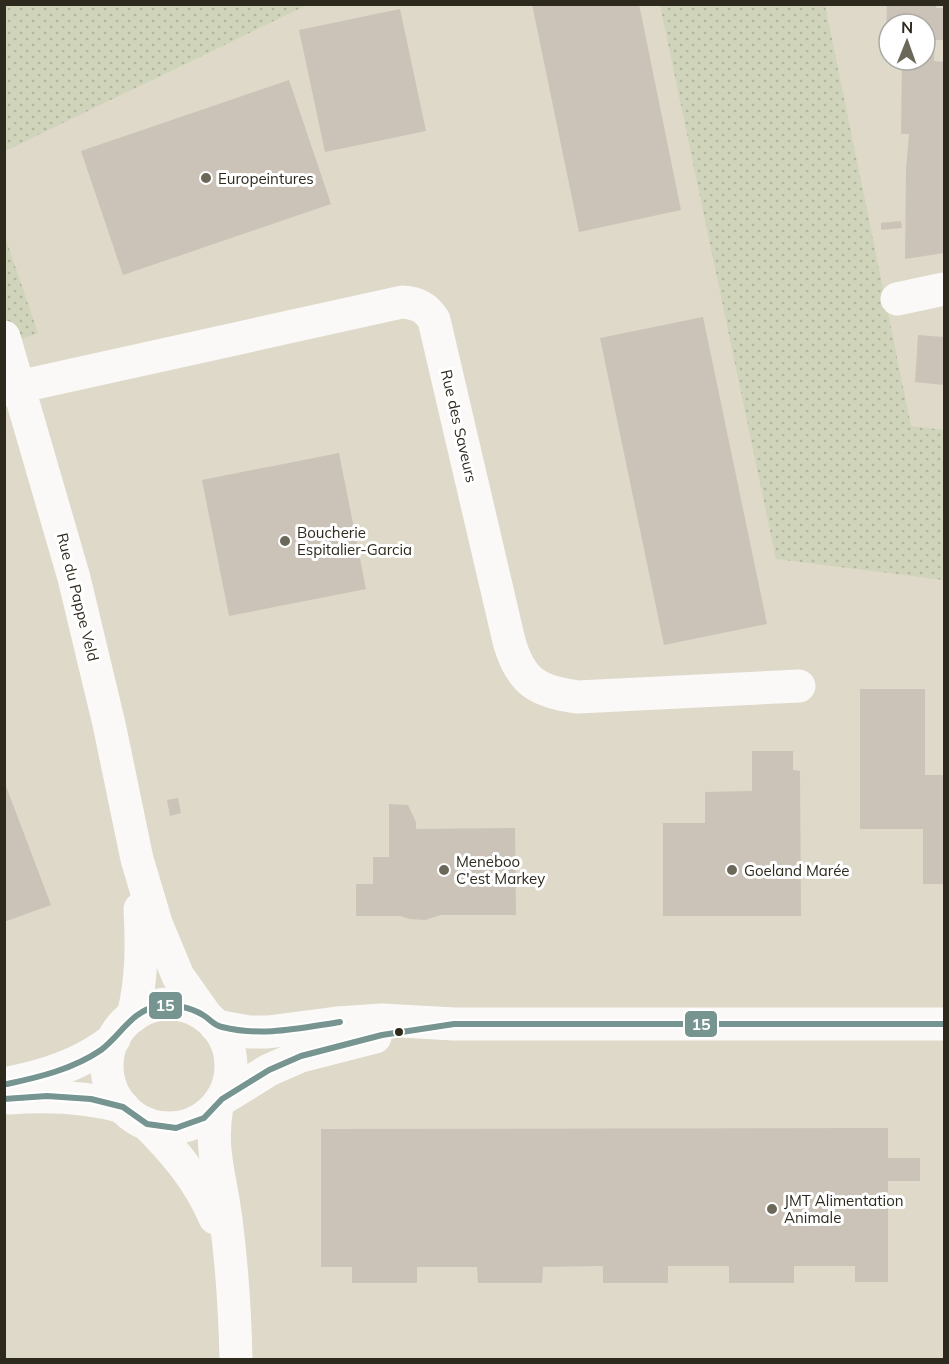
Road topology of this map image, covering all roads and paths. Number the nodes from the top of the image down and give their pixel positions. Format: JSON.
{"nodes":[{"id":1,"x":945,"y":289,"type":"edge"},
{"id":2,"x":897,"y":299,"type":"dead end"},
{"id":3,"x":4,"y":337,"type":"edge"},
{"id":4,"x":12,"y":388,"type":"edge"},
{"id":5,"x":799,"y":686,"type":"dead end"},
{"id":6,"x":137,"y":859,"type":"junction"},
{"id":7,"x":211,"y":1022,"type":"junction"},
{"id":8,"x":454,"y":1024,"type":"junction"},
{"id":9,"x":945,"y":1024,"type":"edge"},
{"id":10,"x":124,"y":1028,"type":"junction"},
{"id":11,"x":4,"y":1084,"type":"edge"},
{"id":12,"x":4,"y":1099,"type":"edge"},
{"id":13,"x":219,"y":1102,"type":"junction"},
{"id":14,"x":135,"y":1115,"type":"junction"},
{"id":15,"x":229,"y":1259,"type":"junction"},
{"id":16,"x":236,"y":1359,"type":"edge"}],
"edges":[{"from":1,"to":2,"type":"street"},
{"from":3,"to":4,"type":"street","name":"Rue du Pappe Veld"},
{"from":4,"to":5,"type":"street","name":"Rue des Saveurs"},
{"from":4,"to":6,"type":"street","name":"Rue du Pappe Veld"},
{"from":6,"to":7,"type":"street","name":"Rue du Pappe Veld"},
{"from":6,"to":10,"type":"street","name":"Rue du Pappe Veld"},
{"from":7,"to":8,"type":"street"},
{"from":7,"to":10,"type":"street"},
{"from":7,"to":13,"type":"street"},
{"from":8,"to":9,"type":"street"},
{"from":8,"to":13,"type":"street"},
{"from":10,"to":11,"type":"street"},
{"from":10,"to":14,"type":"street"},
{"from":12,"to":14,"type":"street"},
{"from":13,"to":14,"type":"street"},
{"from":13,"to":15,"type":"street"},
{"from":14,"to":15,"type":"street"},
{"from":15,"to":16,"type":"street"}]}
